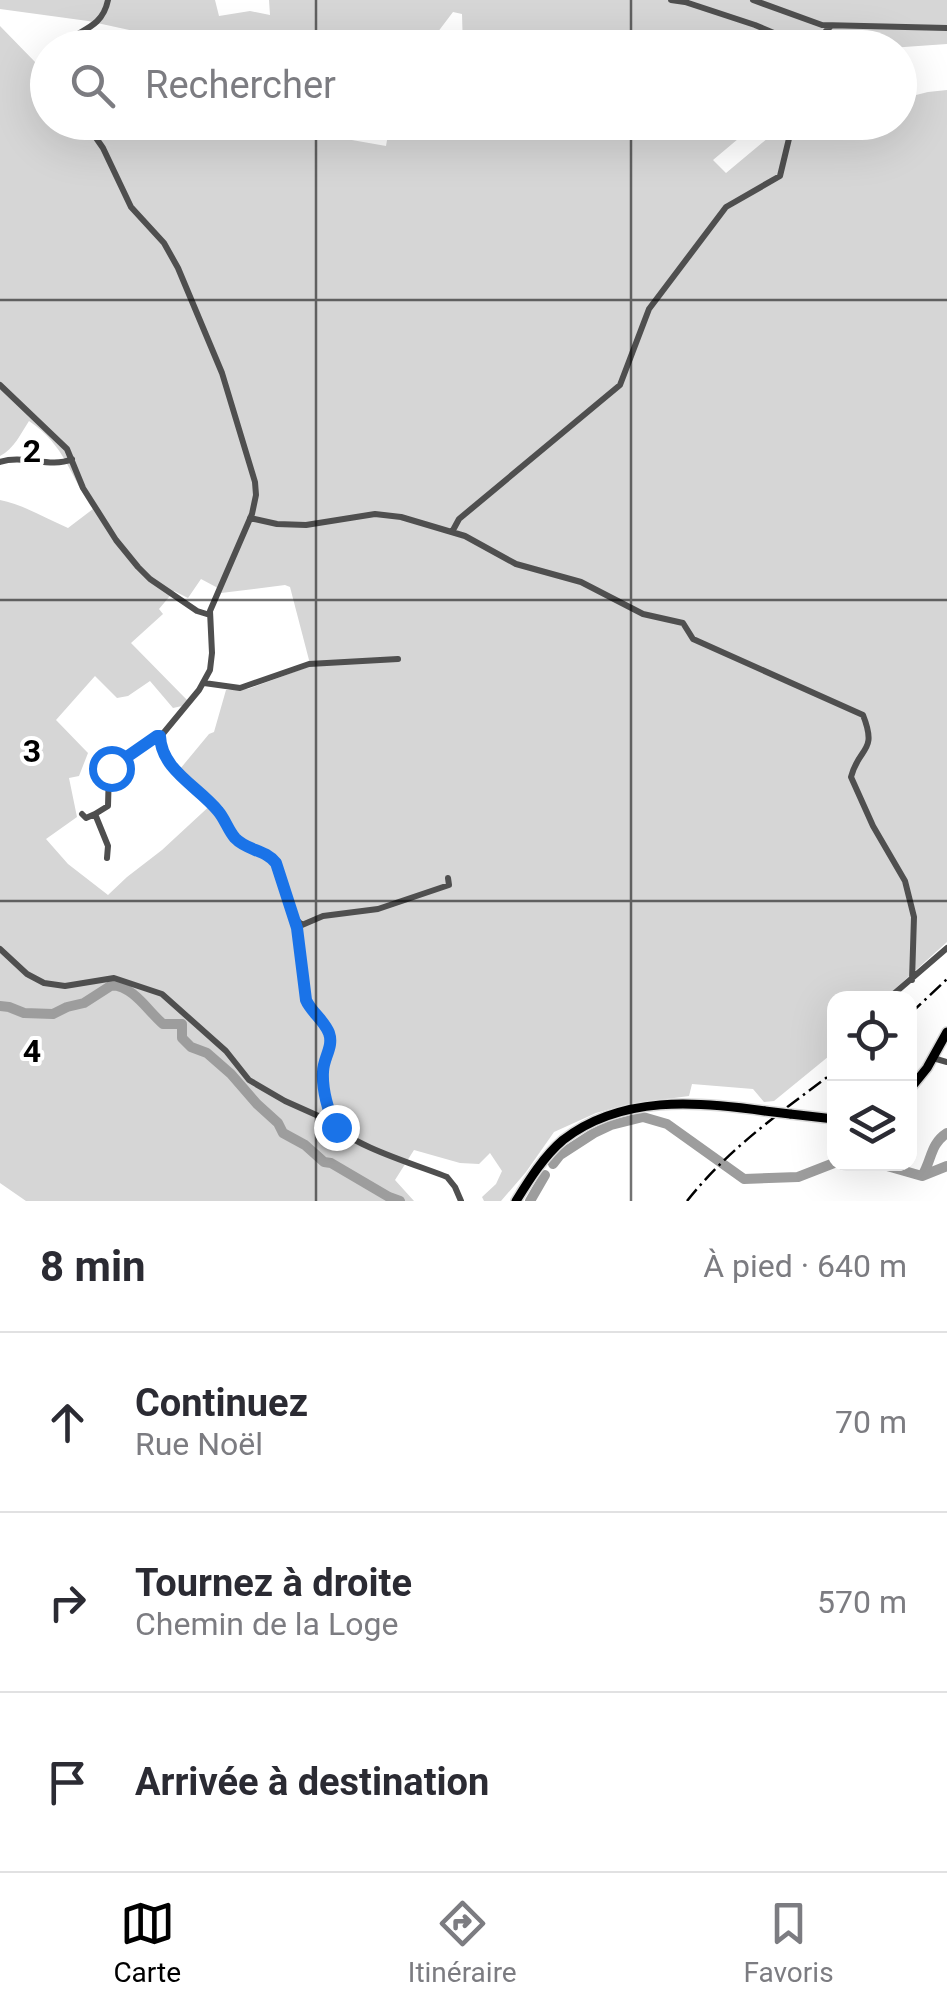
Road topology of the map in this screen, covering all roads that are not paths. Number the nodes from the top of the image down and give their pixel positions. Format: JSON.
{"nodes":[{"id":1,"x":108,"y":0,"type":"edge"},
{"id":2,"x":672,"y":0,"type":"edge"},
{"id":3,"x":752,"y":0,"type":"edge"},
{"id":4,"x":830,"y":26,"type":"junction"},
{"id":5,"x":947,"y":28,"type":"edge"},
{"id":6,"x":85,"y":30,"type":"edge"},
{"id":7,"x":767,"y":30,"type":"edge"},
{"id":8,"x":827,"y":30,"type":"edge"},
{"id":9,"x":97,"y":140,"type":"edge"},
{"id":10,"x":789,"y":140,"type":"edge"},
{"id":11,"x":0,"y":385,"type":"edge"},
{"id":12,"x":72,"y":459,"type":"junction"},
{"id":13,"x":0,"y":462,"type":"edge"},
{"id":14,"x":250,"y":518,"type":"junction"},
{"id":15,"x":452,"y":532,"type":"junction"},
{"id":16,"x":210,"y":615,"type":"junction"},
{"id":17,"x":398,"y":659,"type":"dead end"},
{"id":18,"x":204,"y":682,"type":"junction"},
{"id":19,"x":160,"y":736,"type":"junction"},
{"id":20,"x":82,"y":814,"type":"dead end"},
{"id":21,"x":95,"y":814,"type":"junction"},
{"id":22,"x":107,"y":858,"type":"dead end"},
{"id":23,"x":448,"y":878,"type":"dead end"},
{"id":24,"x":292,"y":911,"type":"junction"},
{"id":25,"x":947,"y":948,"type":"edge"},
{"id":26,"x":0,"y":950,"type":"edge"},
{"id":27,"x":912,"y":980,"type":"junction"},
{"id":28,"x":898,"y":991,"type":"edge"},
{"id":29,"x":947,"y":1032,"type":"edge"},
{"id":30,"x":933,"y":1058,"type":"junction"},
{"id":31,"x":946,"y":1062,"type":"edge"},
{"id":32,"x":916,"y":1081,"type":"edge"},
{"id":33,"x":827,"y":1118,"type":"edge"},
{"id":34,"x":333,"y":1122,"type":"junction"},
{"id":35,"x":461,"y":1201,"type":"edge"},
{"id":36,"x":516,"y":1201,"type":"edge"}],
"edges":[{"from":1,"to":6,"type":"street"},
{"from":2,"to":7,"type":"street"},
{"from":3,"to":4,"type":"street"},
{"from":4,"to":5,"type":"street"},
{"from":4,"to":8,"type":"street"},
{"from":9,"to":14,"type":"street"},
{"from":10,"to":15,"type":"street"},
{"from":11,"to":12,"type":"street"},
{"from":12,"to":13,"type":"street"},
{"from":12,"to":16,"type":"street"},
{"from":14,"to":15,"type":"street"},
{"from":14,"to":16,"type":"street"},
{"from":15,"to":27,"type":"street"},
{"from":16,"to":18,"type":"street"},
{"from":17,"to":18,"type":"street"},
{"from":18,"to":19,"type":"street"},
{"from":19,"to":21,"type":"street"},
{"from":19,"to":24,"type":"street"},
{"from":20,"to":21,"type":"street"},
{"from":21,"to":22,"type":"street"},
{"from":23,"to":24,"type":"street"},
{"from":24,"to":34,"type":"street"},
{"from":25,"to":27,"type":"street"},
{"from":26,"to":34,"type":"street"},
{"from":27,"to":28,"type":"street"},
{"from":29,"to":30,"type":"main road"},
{"from":30,"to":31,"type":"street"},
{"from":30,"to":32,"type":"main road"},
{"from":33,"to":36,"type":"main road","bridge":true},
{"from":34,"to":35,"type":"street"}]}
